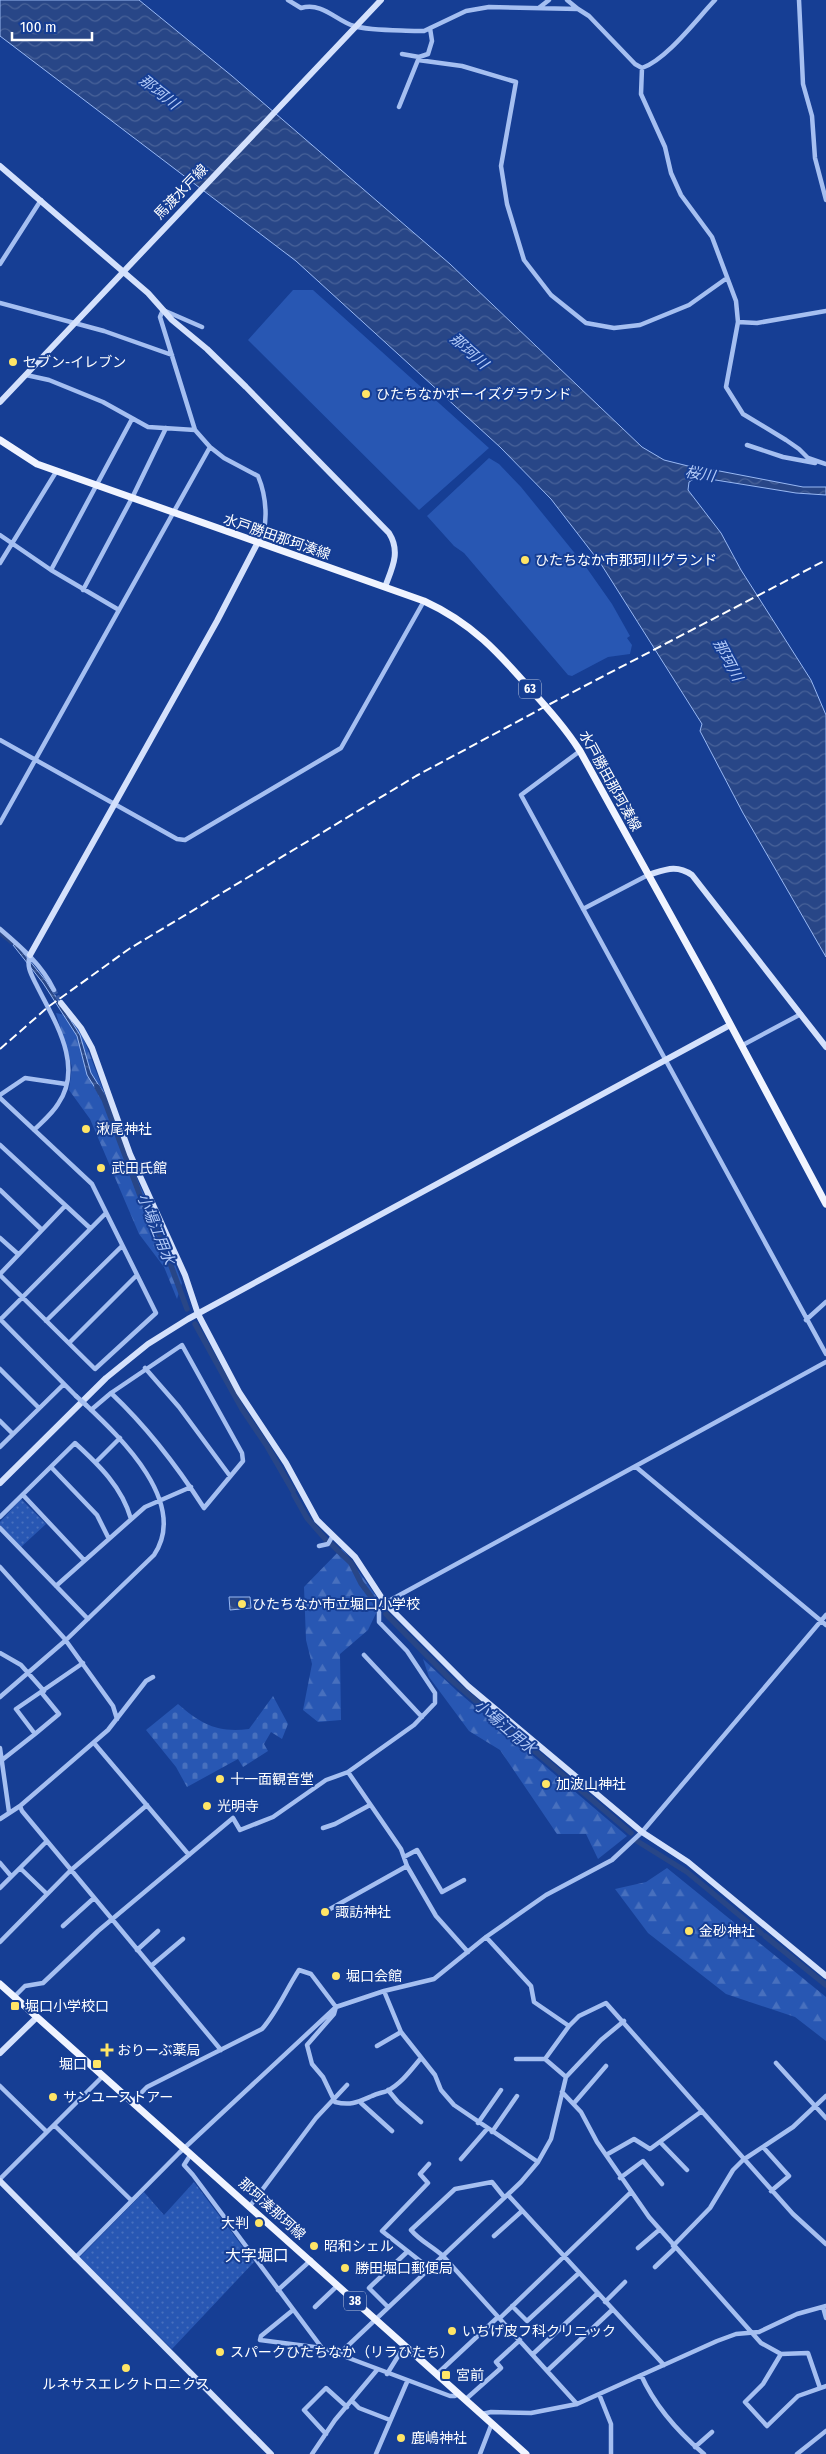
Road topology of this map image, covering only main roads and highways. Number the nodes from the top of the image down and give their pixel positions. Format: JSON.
{"nodes":[{"id":1,"x":0,"y":440,"type":"edge"},
{"id":2,"x":826,"y":1204,"type":"edge"},
{"id":3,"x":0,"y":1984,"type":"edge"},
{"id":4,"x":526,"y":2454,"type":"edge"}],
"edges":[{"from":1,"to":2,"type":"main road","name":"水戸勝田那珂湊線","number":"63"},
{"from":3,"to":4,"type":"main road","name":"那珂湊那珂線","number":"38"}]}
